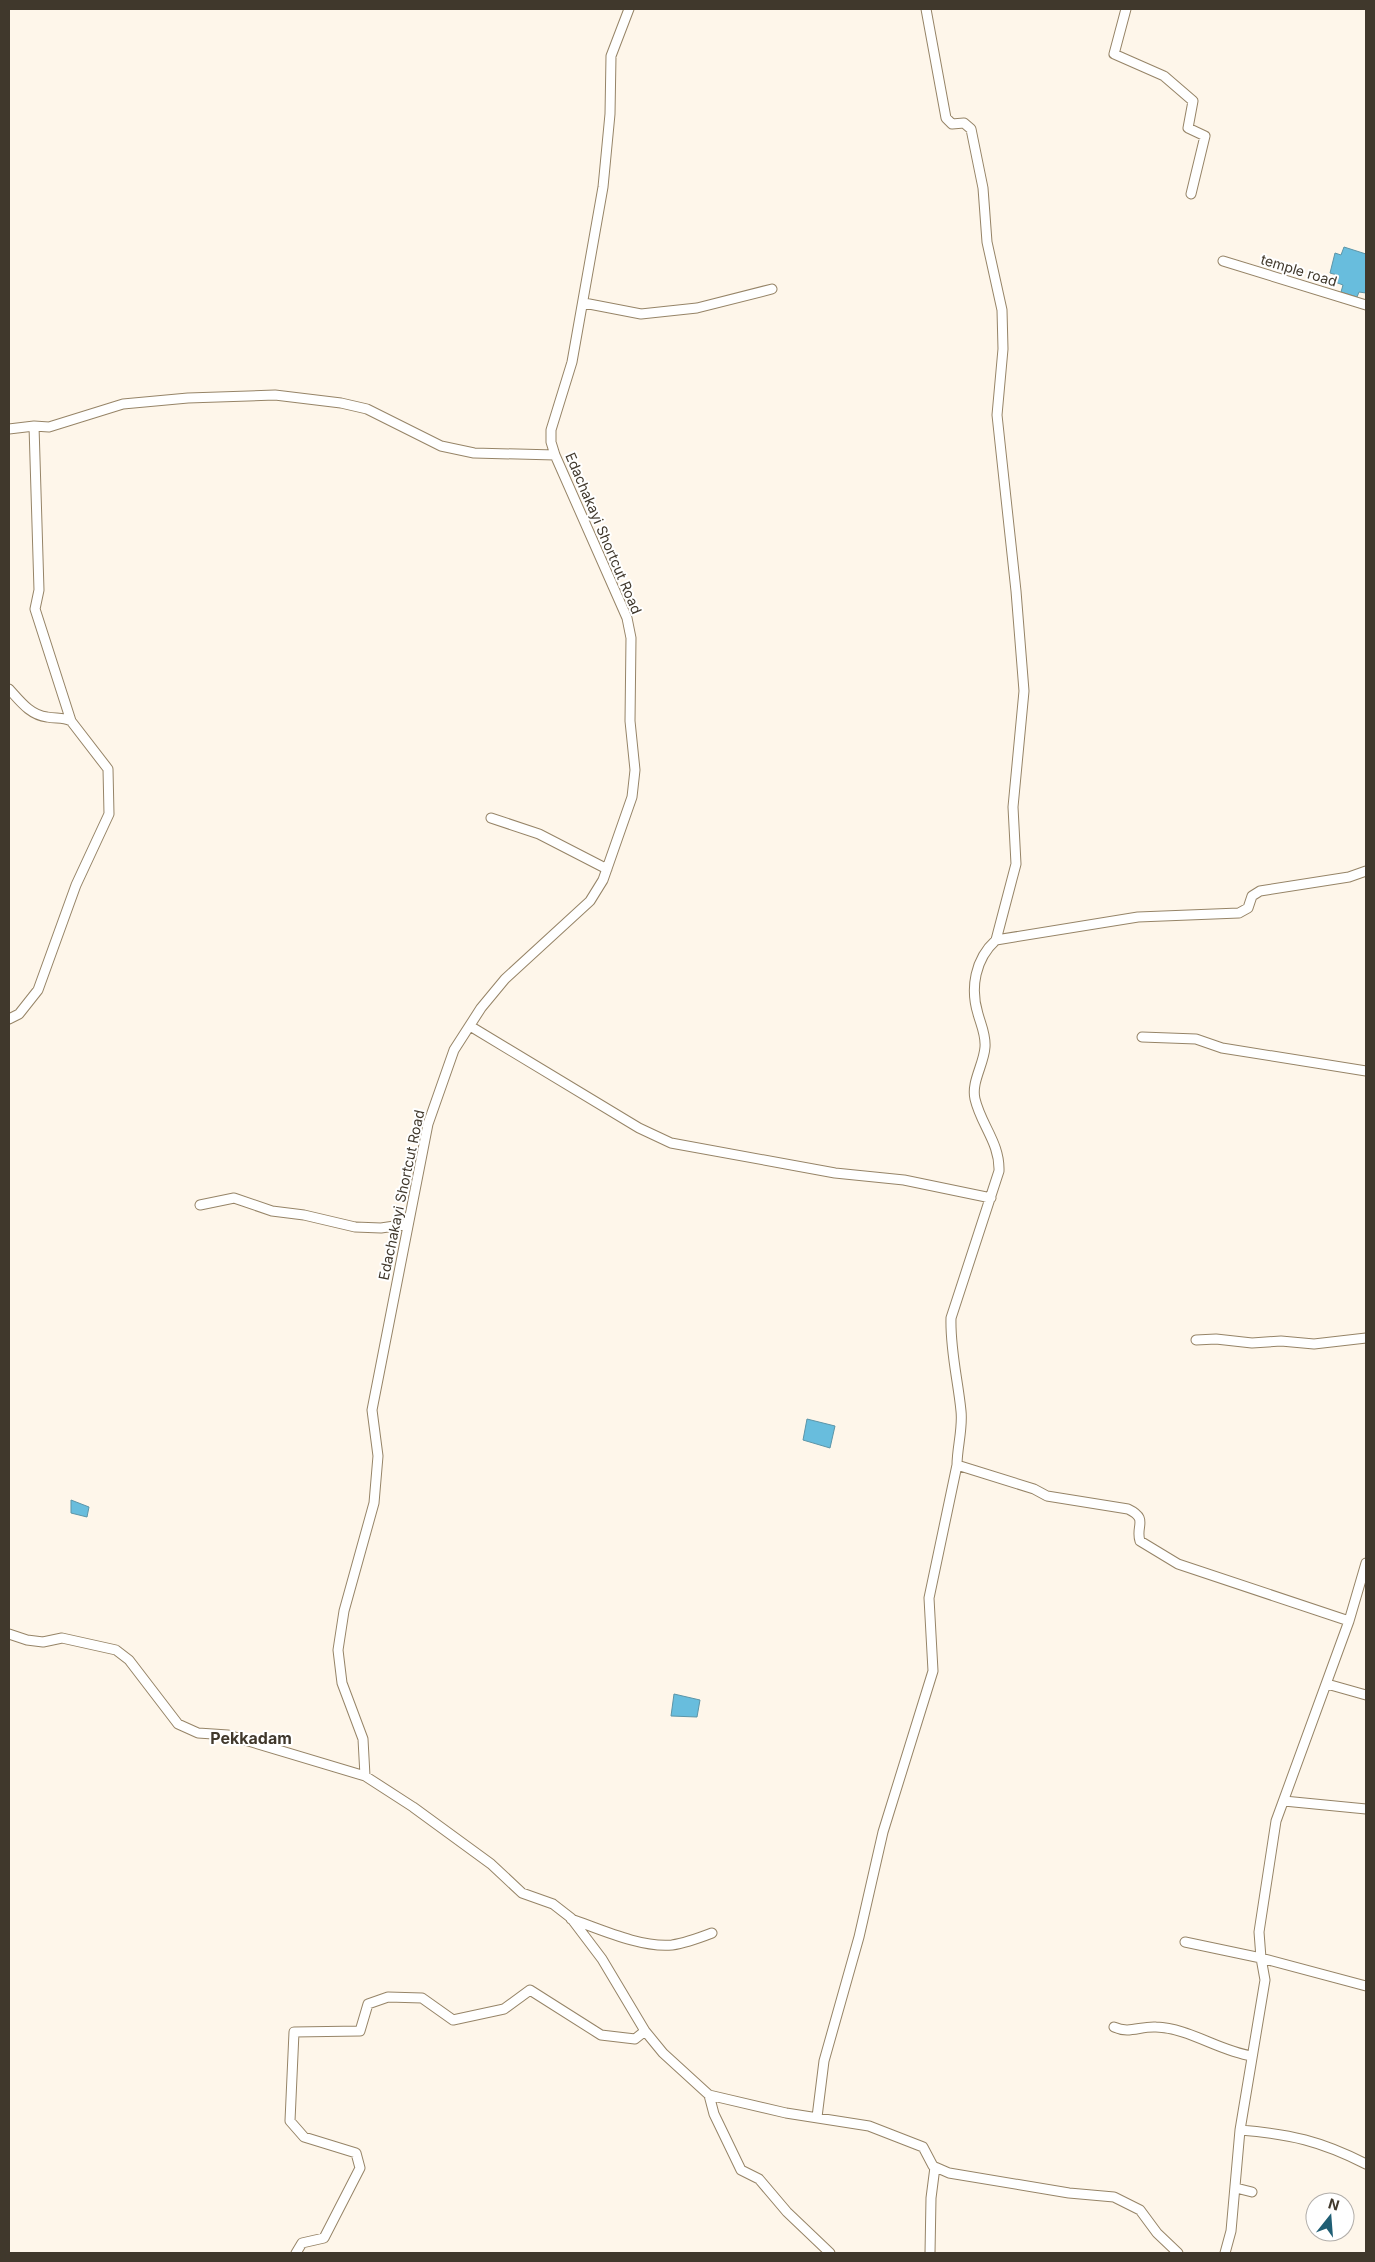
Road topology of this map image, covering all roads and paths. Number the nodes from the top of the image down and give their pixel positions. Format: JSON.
{"nodes":[{"id":1,"x":629,"y":9,"type":"edge"},
{"id":2,"x":926,"y":9,"type":"edge"},
{"id":3,"x":1126,"y":9,"type":"edge"},
{"id":4,"x":1191,"y":194,"type":"dead end"},
{"id":5,"x":1223,"y":261,"type":"dead end"},
{"id":6,"x":772,"y":289,"type":"dead end"},
{"id":7,"x":584,"y":303,"type":"junction"},
{"id":8,"x":1366,"y":305,"type":"edge"},
{"id":9,"x":34,"y":426,"type":"junction"},
{"id":10,"x":9,"y":429,"type":"edge"},
{"id":11,"x":555,"y":455,"type":"junction"},
{"id":12,"x":9,"y":689,"type":"edge"},
{"id":13,"x":71,"y":721,"type":"junction"},
{"id":14,"x":491,"y":818,"type":"dead end"},
{"id":15,"x":607,"y":869,"type":"junction"},
{"id":16,"x":1366,"y":870,"type":"edge"},
{"id":17,"x":996,"y":940,"type":"junction"},
{"id":18,"x":9,"y":1019,"type":"edge"},
{"id":19,"x":470,"y":1026,"type":"junction"},
{"id":20,"x":1142,"y":1037,"type":"dead end"},
{"id":21,"x":1366,"y":1071,"type":"edge"},
{"id":22,"x":991,"y":1198,"type":"junction"},
{"id":23,"x":200,"y":1205,"type":"dead end"},
{"id":24,"x":408,"y":1224,"type":"junction"},
{"id":25,"x":1366,"y":1338,"type":"edge"},
{"id":26,"x":1196,"y":1340,"type":"dead end"},
{"id":27,"x":957,"y":1466,"type":"junction"},
{"id":28,"x":1366,"y":1563,"type":"edge"},
{"id":29,"x":1349,"y":1621,"type":"junction"},
{"id":30,"x":9,"y":1634,"type":"edge"},
{"id":31,"x":1326,"y":1684,"type":"junction"},
{"id":32,"x":1366,"y":1695,"type":"edge"},
{"id":33,"x":365,"y":1776,"type":"junction"},
{"id":34,"x":1284,"y":1801,"type":"junction"},
{"id":35,"x":1366,"y":1810,"type":"edge"},
{"id":36,"x":571,"y":1918,"type":"junction"},
{"id":37,"x":712,"y":1933,"type":"dead end"},
{"id":38,"x":1185,"y":1942,"type":"dead end"},
{"id":39,"x":1261,"y":1958,"type":"junction"},
{"id":40,"x":1366,"y":1986,"type":"edge"},
{"id":41,"x":1114,"y":2027,"type":"dead end"},
{"id":42,"x":645,"y":2031,"type":"junction"},
{"id":43,"x":1252,"y":2056,"type":"junction"},
{"id":44,"x":709,"y":2095,"type":"junction"},
{"id":45,"x":817,"y":2117,"type":"junction"},
{"id":46,"x":1240,"y":2130,"type":"junction"},
{"id":47,"x":1366,"y":2164,"type":"edge"},
{"id":48,"x":935,"y":2167,"type":"junction"},
{"id":49,"x":1236,"y":2188,"type":"junction"},
{"id":50,"x":1252,"y":2192,"type":"dead end"},
{"id":51,"x":296,"y":2253,"type":"edge"},
{"id":52,"x":830,"y":2253,"type":"edge"},
{"id":53,"x":930,"y":2253,"type":"edge"},
{"id":54,"x":1178,"y":2253,"type":"edge"},
{"id":55,"x":1225,"y":2253,"type":"edge"}],
"edges":[{"from":1,"to":7,"type":"street","name":"Edachakayi Shortcut Road"},
{"from":2,"to":17,"type":"street"},
{"from":3,"to":4,"type":"street"},
{"from":5,"to":8,"type":"street","name":"temple road"},
{"from":6,"to":7,"type":"street"},
{"from":7,"to":11,"type":"street","name":"Edachakayi Shortcut Road"},
{"from":9,"to":10,"type":"street"},
{"from":9,"to":11,"type":"street"},
{"from":9,"to":13,"type":"street"},
{"from":11,"to":15,"type":"street","name":"Edachakayi Shortcut Road"},
{"from":12,"to":13,"type":"street"},
{"from":13,"to":18,"type":"street"},
{"from":14,"to":15,"type":"street"},
{"from":15,"to":19,"type":"street","name":"Edachakayi Shortcut Road"},
{"from":16,"to":17,"type":"street"},
{"from":17,"to":22,"type":"street"},
{"from":19,"to":22,"type":"street"},
{"from":19,"to":24,"type":"street","name":"Edachakayi Shortcut Road"},
{"from":20,"to":21,"type":"street"},
{"from":22,"to":27,"type":"street"},
{"from":23,"to":24,"type":"street"},
{"from":24,"to":33,"type":"street","name":"Edachakayi Shortcut Road"},
{"from":25,"to":26,"type":"street"},
{"from":27,"to":29,"type":"street"},
{"from":27,"to":45,"type":"street"},
{"from":28,"to":29,"type":"street"},
{"from":29,"to":31,"type":"street"},
{"from":30,"to":33,"type":"street"},
{"from":31,"to":32,"type":"street"},
{"from":31,"to":34,"type":"street"},
{"from":33,"to":36,"type":"street"},
{"from":34,"to":35,"type":"street"},
{"from":34,"to":39,"type":"street"},
{"from":36,"to":37,"type":"street"},
{"from":36,"to":42,"type":"street"},
{"from":38,"to":39,"type":"street"},
{"from":39,"to":40,"type":"street"},
{"from":39,"to":43,"type":"street"},
{"from":41,"to":43,"type":"street"},
{"from":42,"to":44,"type":"street"},
{"from":42,"to":51,"type":"street"},
{"from":43,"to":46,"type":"street"},
{"from":44,"to":45,"type":"street"},
{"from":44,"to":52,"type":"street"},
{"from":45,"to":48,"type":"street"},
{"from":46,"to":47,"type":"street"},
{"from":46,"to":49,"type":"street"},
{"from":48,"to":53,"type":"street"},
{"from":48,"to":54,"type":"street"},
{"from":49,"to":50,"type":"street"},
{"from":49,"to":55,"type":"street"}]}
